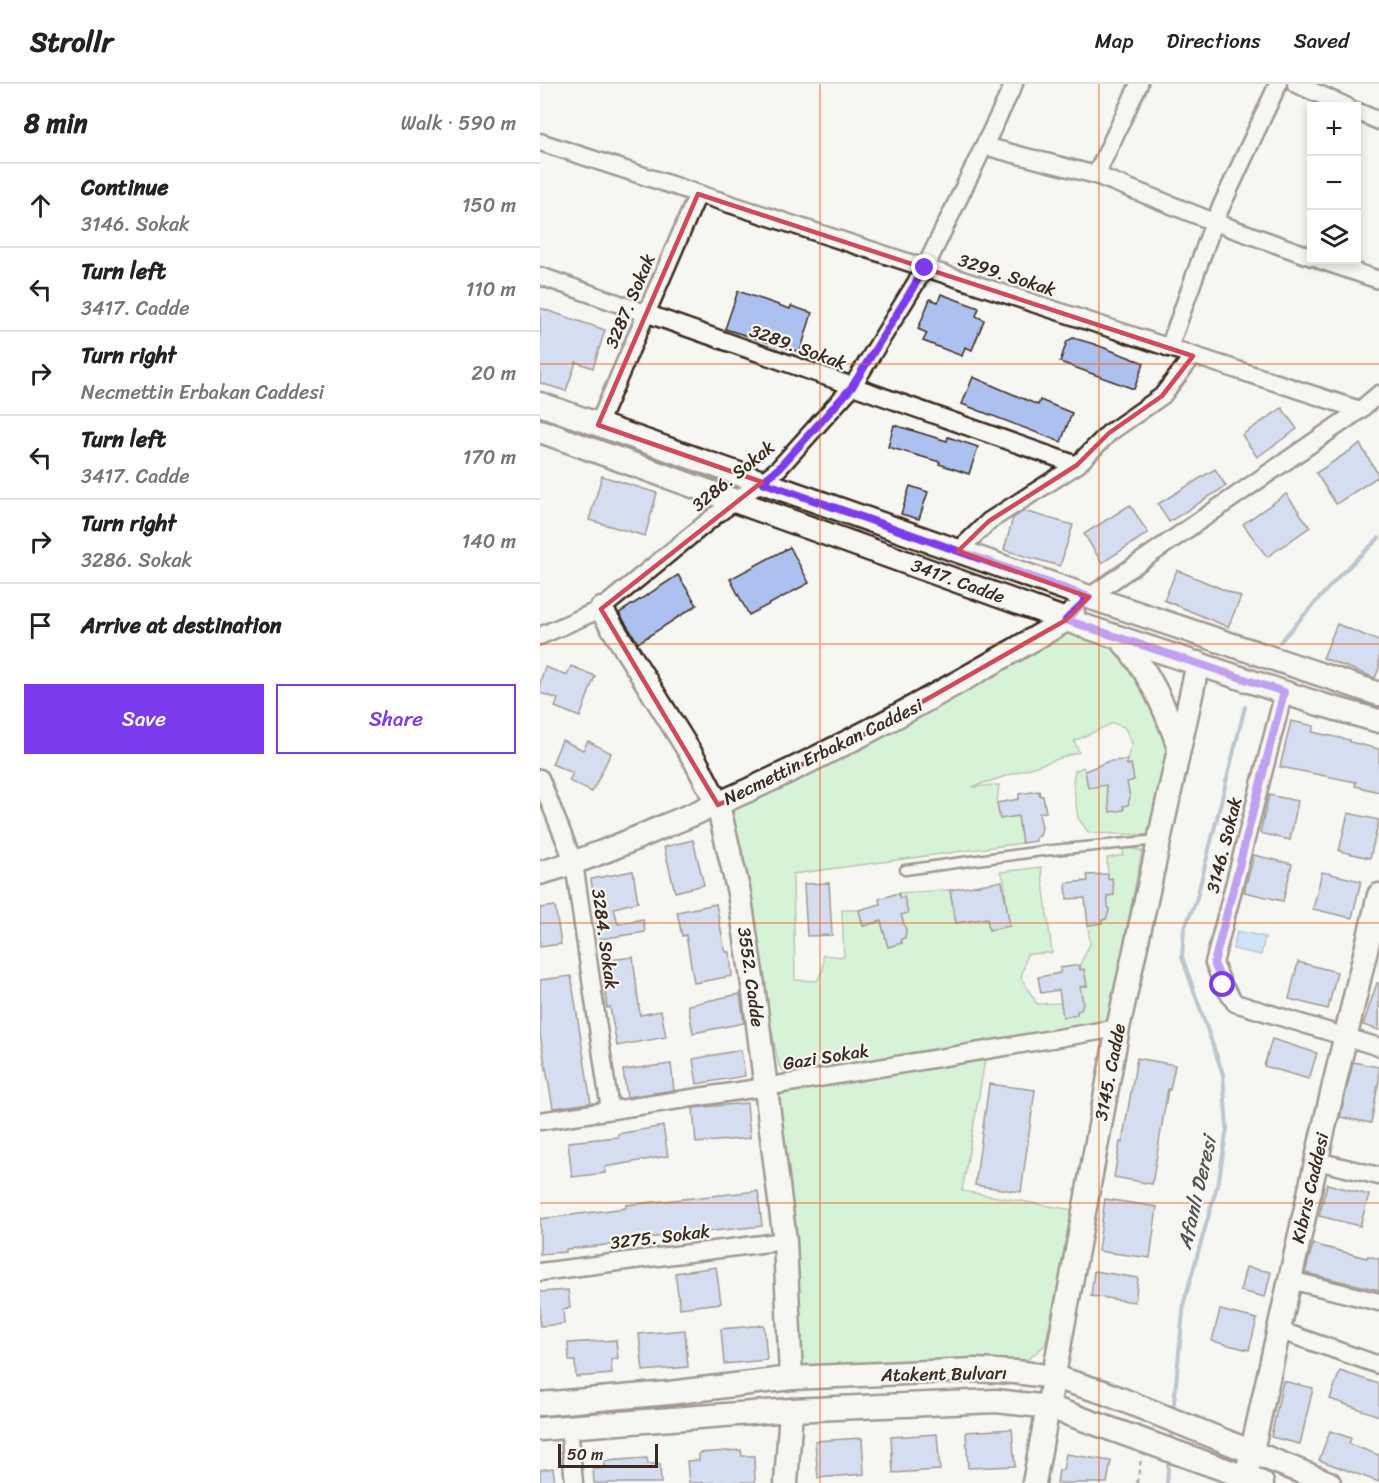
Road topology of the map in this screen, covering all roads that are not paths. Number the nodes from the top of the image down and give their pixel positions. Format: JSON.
{"nodes":[{"id":1,"x":1014,"y":84,"type":"edge"},
{"id":2,"x":1139,"y":84,"type":"edge"},
{"id":3,"x":1278,"y":84,"type":"edge"},
{"id":4,"x":1296,"y":84,"type":"edge"},
{"id":5,"x":1337,"y":102,"type":"edge"},
{"id":6,"x":1361,"y":113,"type":"edge"},
{"id":7,"x":1379,"y":121,"type":"edge"},
{"id":8,"x":540,"y":142,"type":"edge"},
{"id":9,"x":984,"y":146,"type":"junction"},
{"id":10,"x":1096,"y":175,"type":"junction"},
{"id":11,"x":698,"y":194,"type":"junction"},
{"id":12,"x":1214,"y":222,"type":"junction"},
{"id":13,"x":1307,"y":255,"type":"edge"},
{"id":14,"x":1332,"y":264,"type":"edge"},
{"id":15,"x":925,"y":268,"type":"junction"},
{"id":16,"x":540,"y":276,"type":"edge"},
{"id":17,"x":1379,"y":280,"type":"edge"},
{"id":18,"x":645,"y":314,"type":"junction"},
{"id":19,"x":1169,"y":348,"type":"junction"},
{"id":20,"x":1193,"y":356,"type":"junction"},
{"id":21,"x":852,"y":387,"type":"junction"},
{"id":22,"x":1379,"y":394,"type":"edge"},
{"id":23,"x":540,"y":404,"type":"edge"},
{"id":24,"x":1360,"y":410,"type":"junction"},
{"id":25,"x":598,"y":425,"type":"junction"},
{"id":26,"x":540,"y":431,"type":"edge"},
{"id":27,"x":1077,"y":465,"type":"junction"},
{"id":28,"x":762,"y":482,"type":"junction"},
{"id":29,"x":737,"y":501,"type":"junction"},
{"id":30,"x":958,"y":551,"type":"junction"},
{"id":31,"x":1089,"y":597,"type":"junction"},
{"id":32,"x":601,"y":609,"type":"junction"},
{"id":33,"x":1066,"y":620,"type":"junction"},
{"id":34,"x":540,"y":636,"type":"edge"},
{"id":35,"x":1119,"y":637,"type":"junction"},
{"id":36,"x":1198,"y":663,"type":"junction"},
{"id":37,"x":1275,"y":689,"type":"junction"},
{"id":38,"x":1379,"y":694,"type":"edge"},
{"id":39,"x":1379,"y":721,"type":"edge"},
{"id":40,"x":1179,"y":748,"type":"junction"},
{"id":41,"x":540,"y":778,"type":"edge"},
{"id":42,"x":718,"y":805,"type":"junction"},
{"id":43,"x":1159,"y":840,"type":"junction"},
{"id":44,"x":574,"y":863,"type":"junction"},
{"id":45,"x":905,"y":870,"type":"dead end"},
{"id":46,"x":540,"y":873,"type":"edge"},
{"id":47,"x":1379,"y":895,"type":"edge"},
{"id":48,"x":1376,"y":918,"type":"edge"},
{"id":49,"x":1118,"y":1028,"type":"junction"},
{"id":50,"x":1345,"y":1037,"type":"junction"},
{"id":51,"x":1379,"y":1047,"type":"edge"},
{"id":52,"x":765,"y":1086,"type":"junction"},
{"id":53,"x":610,"y":1110,"type":"junction"},
{"id":54,"x":540,"y":1121,"type":"edge"},
{"id":55,"x":1317,"y":1161,"type":"junction"},
{"id":56,"x":1379,"y":1176,"type":"edge"},
{"id":57,"x":785,"y":1241,"type":"junction"},
{"id":58,"x":540,"y":1272,"type":"edge"},
{"id":59,"x":1290,"y":1280,"type":"junction"},
{"id":60,"x":1379,"y":1302,"type":"edge"},
{"id":61,"x":1278,"y":1330,"type":"junction"},
{"id":62,"x":1379,"y":1365,"type":"edge"},
{"id":63,"x":1053,"y":1377,"type":"junction"},
{"id":64,"x":791,"y":1378,"type":"junction"},
{"id":65,"x":540,"y":1404,"type":"edge"},
{"id":66,"x":1049,"y":1407,"type":"junction"},
{"id":67,"x":791,"y":1410,"type":"junction"},
{"id":68,"x":569,"y":1426,"type":"junction"},
{"id":69,"x":540,"y":1429,"type":"edge"},
{"id":70,"x":1252,"y":1452,"type":"junction"},
{"id":71,"x":1251,"y":1481,"type":"edge"},
{"id":72,"x":574,"y":1483,"type":"edge"},
{"id":73,"x":786,"y":1483,"type":"edge"},
{"id":74,"x":1034,"y":1483,"type":"edge"},
{"id":75,"x":1329,"y":1483,"type":"edge"}],
"edges":[{"from":1,"to":9,"type":"street","name":"3286. Sokak"},
{"from":2,"to":10,"type":"street"},
{"from":3,"to":12,"type":"street"},
{"from":4,"to":5,"type":"street"},
{"from":6,"to":7,"type":"street"},
{"from":8,"to":11,"type":"street","name":"3299. Sokak"},
{"from":9,"to":10,"type":"street"},
{"from":9,"to":15,"type":"street","name":"3286. Sokak"},
{"from":10,"to":12,"type":"street"},
{"from":11,"to":15,"type":"street","name":"3299. Sokak"},
{"from":11,"to":18,"type":"street","name":"3287. Sokak"},
{"from":12,"to":13,"type":"street"},
{"from":12,"to":19,"type":"street"},
{"from":14,"to":17,"type":"street"},
{"from":15,"to":19,"type":"street","name":"3299. Sokak"},
{"from":15,"to":21,"type":"street","name":"3286. Sokak"},
{"from":16,"to":18,"type":"street","name":"3289. Sokak"},
{"from":18,"to":21,"type":"street","name":"3289. Sokak"},
{"from":18,"to":25,"type":"street","name":"3287. Sokak"},
{"from":19,"to":20,"type":"street","name":"3299. Sokak"},
{"from":20,"to":24,"type":"street","name":"3299. Sokak"},
{"from":20,"to":27,"type":"street"},
{"from":21,"to":27,"type":"street","name":"3289. Sokak"},
{"from":21,"to":28,"type":"street","name":"3286. Sokak"},
{"from":22,"to":24,"type":"street"},
{"from":23,"to":25,"type":"street","name":"3417. Cadde"},
{"from":24,"to":31,"type":"street"},
{"from":25,"to":28,"type":"street","name":"3417. Cadde"},
{"from":26,"to":29,"type":"street","name":"3417. Cadde"},
{"from":27,"to":30,"type":"street"},
{"from":28,"to":29,"type":"street","name":"3286. Sokak"},
{"from":28,"to":30,"type":"street","name":"3417. Cadde"},
{"from":29,"to":32,"type":"street","name":"3286. Sokak"},
{"from":29,"to":33,"type":"street","name":"3417. Cadde"},
{"from":30,"to":31,"type":"street","name":"3417. Cadde"},
{"from":31,"to":33,"type":"street","name":"Necmettin Erbakan Caddesi"},
{"from":31,"to":38,"type":"street","name":"3417. Cadde"},
{"from":32,"to":34,"type":"street","name":"3286. Sokak"},
{"from":32,"to":42,"type":"street","name":"3552. Cadde"},
{"from":33,"to":35,"type":"street","name":"3417. Cadde"},
{"from":33,"to":42,"type":"street","name":"Necmettin Erbakan Caddesi"},
{"from":35,"to":36,"type":"street","name":"3417. Cadde"},
{"from":35,"to":40,"type":"street"},
{"from":36,"to":37,"type":"street","name":"3417. Cadde"},
{"from":36,"to":40,"type":"street","name":"3145. Cadde"},
{"from":37,"to":39,"type":"street","name":"3417. Cadde"},
{"from":37,"to":50,"type":"street","name":"3146. Sokak"},
{"from":40,"to":43,"type":"street","name":"3145. Cadde"},
{"from":41,"to":44,"type":"street","name":"3284. Sokak"},
{"from":42,"to":44,"type":"street","name":"Necmettin Erbakan Caddesi"},
{"from":42,"to":52,"type":"street","name":"3552. Cadde"},
{"from":43,"to":45,"type":"lane"},
{"from":43,"to":49,"type":"street","name":"3145. Cadde"},
{"from":44,"to":46,"type":"street","name":"Necmettin Erbakan Caddesi"},
{"from":44,"to":53,"type":"street","name":"3284. Sokak"},
{"from":47,"to":48,"type":"street","name":"Kıbrıs Caddesi"},
{"from":48,"to":50,"type":"street","name":"Kıbrıs Caddesi"},
{"from":49,"to":52,"type":"street","name":"Gazi Sokak"},
{"from":49,"to":63,"type":"street","name":"3145. Cadde"},
{"from":50,"to":51,"type":"street"},
{"from":50,"to":55,"type":"street","name":"Kıbrıs Caddesi"},
{"from":52,"to":53,"type":"street","name":"Gazi Sokak"},
{"from":52,"to":57,"type":"street","name":"3552. Cadde"},
{"from":53,"to":54,"type":"street","name":"Gazi Sokak"},
{"from":55,"to":56,"type":"street"},
{"from":55,"to":59,"type":"street","name":"Kıbrıs Caddesi"},
{"from":57,"to":58,"type":"street","name":"3275. Sokak"},
{"from":57,"to":64,"type":"street","name":"3552. Cadde"},
{"from":59,"to":60,"type":"street"},
{"from":59,"to":61,"type":"street","name":"Kıbrıs Caddesi"},
{"from":61,"to":62,"type":"street"},
{"from":61,"to":70,"type":"street","name":"Kıbrıs Caddesi"},
{"from":63,"to":64,"type":"street","name":"Atakent Bulvarı"},
{"from":63,"to":66,"type":"street","name":"3145. Cadde"},
{"from":63,"to":70,"type":"street","name":"Atakent Bulvarı"},
{"from":64,"to":65,"type":"street","name":"Atakent Bulvarı"},
{"from":66,"to":67,"type":"street","name":"Atakent Bulvarı"},
{"from":66,"to":71,"type":"street","name":"Atakent Bulvarı"},
{"from":66,"to":74,"type":"street","name":"3145. Cadde"},
{"from":67,"to":68,"type":"street","name":"Atakent Bulvarı"},
{"from":67,"to":73,"type":"street"},
{"from":68,"to":69,"type":"street","name":"Atakent Bulvarı"},
{"from":68,"to":72,"type":"street"},
{"from":70,"to":71,"type":"street","name":"Kıbrıs Caddesi"},
{"from":70,"to":75,"type":"street","name":"Atakent Bulvarı"}]}
